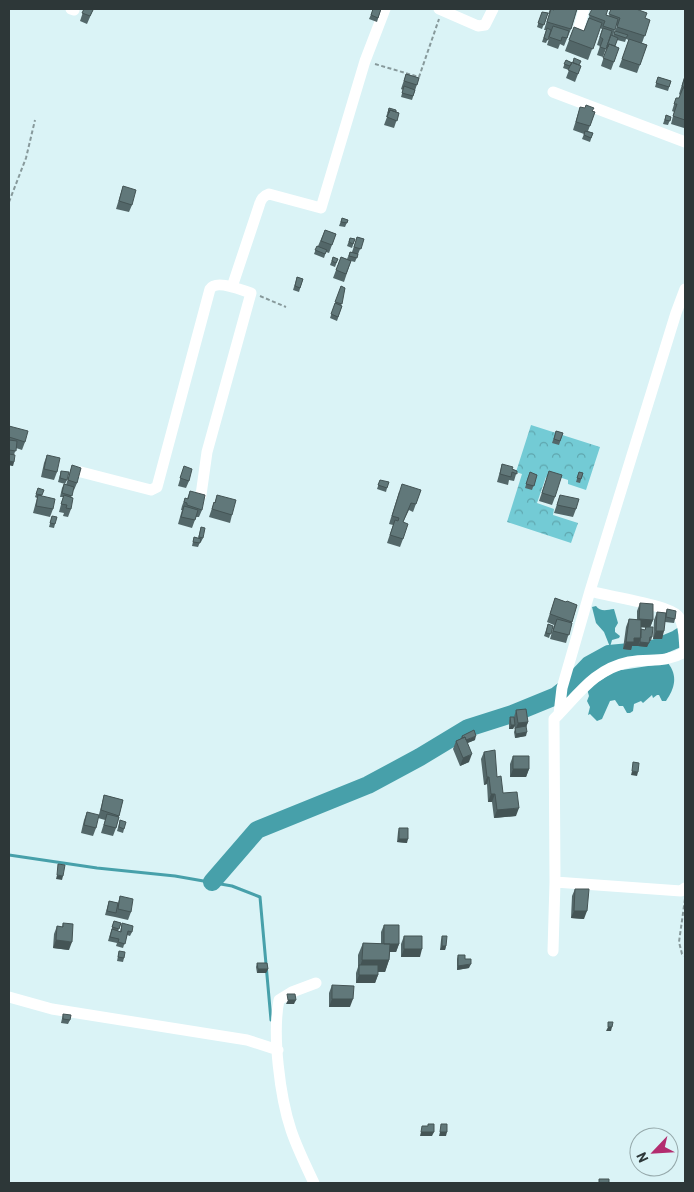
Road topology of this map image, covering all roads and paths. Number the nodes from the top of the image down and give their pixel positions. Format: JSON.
{"nodes":[{"id":1,"x":385,"y":9,"type":"edge"},
{"id":2,"x":441,"y":9,"type":"edge"},
{"id":3,"x":493,"y":9,"type":"edge"},
{"id":4,"x":584,"y":9,"type":"edge"},
{"id":5,"x":576,"y":38,"type":"edge"},
{"id":6,"x":365,"y":61,"type":"junction"},
{"id":7,"x":553,"y":92,"type":"dead end"},
{"id":8,"x":35,"y":120,"type":"dead end"},
{"id":9,"x":685,"y":142,"type":"edge"},
{"id":10,"x":9,"y":202,"type":"edge"},
{"id":11,"x":232,"y":287,"type":"junction"},
{"id":12,"x":685,"y":289,"type":"edge"},
{"id":13,"x":251,"y":293,"type":"junction"},
{"id":14,"x":286,"y":307,"type":"dead end"},
{"id":15,"x":81,"y":472,"type":"edge"},
{"id":16,"x":201,"y":495,"type":"edge"},
{"id":17,"x":590,"y":592,"type":"junction"},
{"id":18,"x":685,"y":651,"type":"edge"},
{"id":19,"x":559,"y":710,"type":"junction"},
{"id":20,"x":555,"y":882,"type":"junction"},
{"id":21,"x":685,"y":888,"type":"edge"},
{"id":22,"x":685,"y":899,"type":"edge"},
{"id":23,"x":553,"y":951,"type":"dead end"},
{"id":24,"x":685,"y":956,"type":"edge"},
{"id":25,"x":316,"y":983,"type":"dead end"},
{"id":26,"x":9,"y":997,"type":"edge"},
{"id":27,"x":278,"y":1050,"type":"junction"},
{"id":28,"x":314,"y":1183,"type":"edge"}],
"edges":[{"from":1,"to":6,"type":"street"},
{"from":2,"to":3,"type":"street"},
{"from":2,"to":6,"type":"path"},
{"from":4,"to":5,"type":"street"},
{"from":6,"to":11,"type":"street"},
{"from":7,"to":9,"type":"street"},
{"from":8,"to":10,"type":"path"},
{"from":11,"to":13,"type":"street"},
{"from":11,"to":15,"type":"street"},
{"from":12,"to":17,"type":"street"},
{"from":13,"to":14,"type":"path"},
{"from":13,"to":16,"type":"street"},
{"from":17,"to":18,"type":"street"},
{"from":17,"to":19,"type":"street"},
{"from":18,"to":19,"type":"street"},
{"from":19,"to":20,"type":"street"},
{"from":20,"to":21,"type":"street"},
{"from":20,"to":23,"type":"street"},
{"from":22,"to":24,"type":"path"},
{"from":25,"to":27,"type":"street"},
{"from":26,"to":27,"type":"street"},
{"from":27,"to":28,"type":"street"}]}
